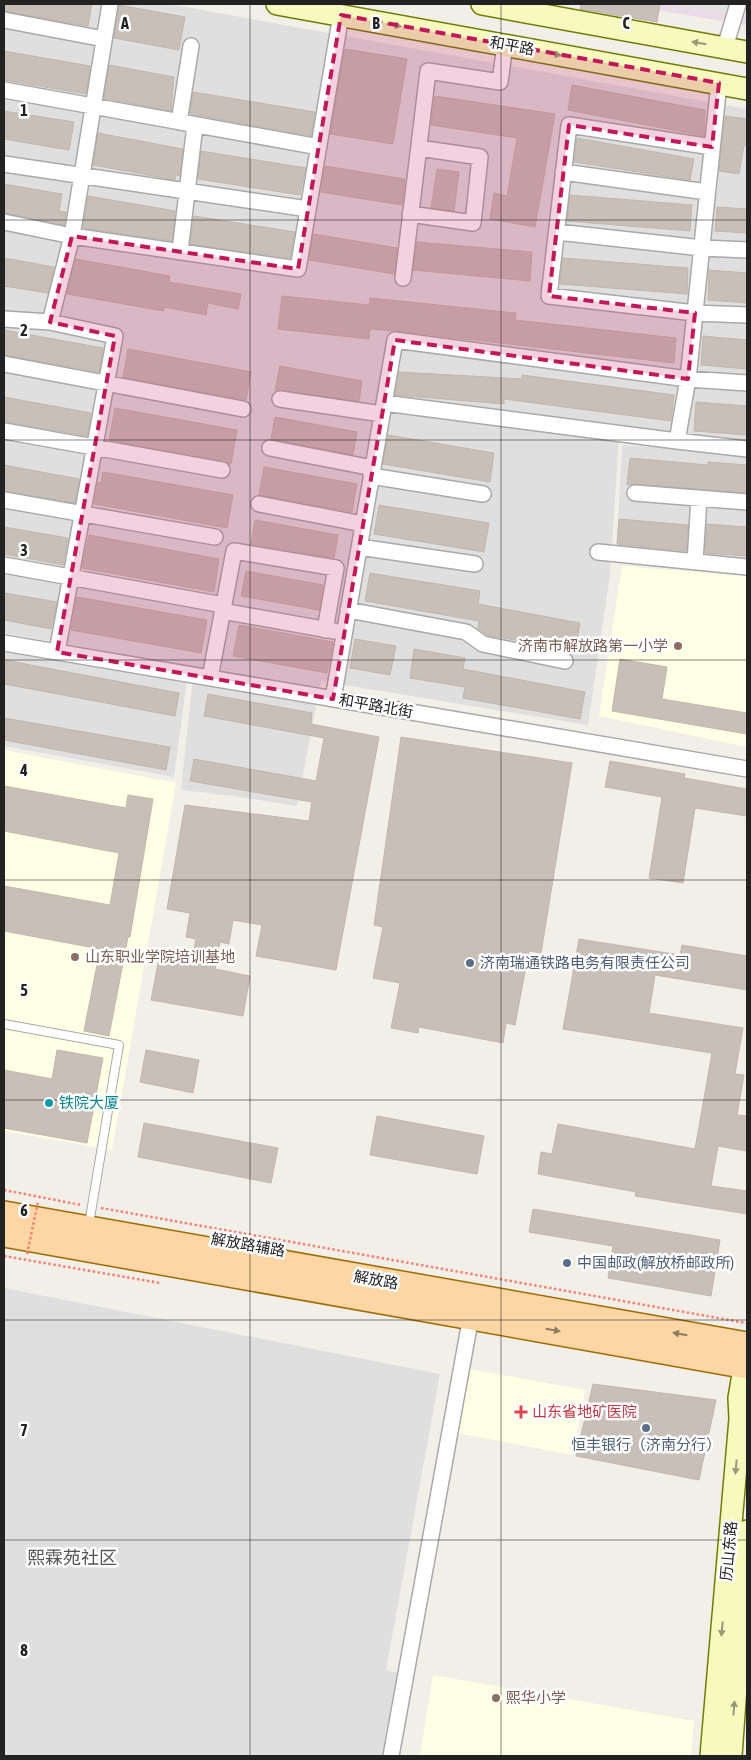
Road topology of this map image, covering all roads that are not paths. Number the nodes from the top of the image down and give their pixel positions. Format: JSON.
{"nodes":[{"id":1,"x":110,"y":4,"type":"edge"},
{"id":2,"x":277,"y":4,"type":"edge"},
{"id":3,"x":482,"y":4,"type":"edge"},
{"id":4,"x":738,"y":4,"type":"edge"},
{"id":5,"x":341,"y":15,"type":"junction"},
{"id":6,"x":4,"y":20,"type":"edge"},
{"id":7,"x":104,"y":39,"type":"junction"},
{"id":8,"x":505,"y":45,"type":"junction"},
{"id":9,"x":191,"y":46,"type":"dead end"},
{"id":10,"x":725,"y":47,"type":"junction"},
{"id":11,"x":747,"y":52,"type":"edge"},
{"id":12,"x":719,"y":83,"type":"junction"},
{"id":13,"x":747,"y":89,"type":"edge"},
{"id":14,"x":4,"y":90,"type":"edge"},
{"id":15,"x":93,"y":106,"type":"junction"},
{"id":16,"x":179,"y":122,"type":"junction"},
{"id":17,"x":195,"y":124,"type":"junction"},
{"id":18,"x":319,"y":147,"type":"junction"},
{"id":19,"x":712,"y":147,"type":"junction"},
{"id":20,"x":419,"y":148,"type":"junction"},
{"id":21,"x":4,"y":164,"type":"edge"},
{"id":22,"x":564,"y":172,"type":"junction"},
{"id":23,"x":82,"y":176,"type":"junction"},
{"id":24,"x":187,"y":192,"type":"junction"},
{"id":25,"x":707,"y":192,"type":"junction"},
{"id":26,"x":308,"y":209,"type":"junction"},
{"id":27,"x":410,"y":214,"type":"junction"},
{"id":28,"x":4,"y":222,"type":"edge"},
{"id":29,"x":556,"y":232,"type":"junction"},
{"id":30,"x":72,"y":236,"type":"junction"},
{"id":31,"x":702,"y":248,"type":"junction"},
{"id":32,"x":747,"y":250,"type":"edge"},
{"id":33,"x":180,"y":251,"type":"junction"},
{"id":34,"x":403,"y":278,"type":"dead end"},
{"id":35,"x":695,"y":313,"type":"junction"},
{"id":36,"x":747,"y":315,"type":"edge"},
{"id":37,"x":4,"y":319,"type":"edge"},
{"id":38,"x":50,"y":322,"type":"junction"},
{"id":39,"x":4,"y":364,"type":"edge"},
{"id":40,"x":688,"y":379,"type":"junction"},
{"id":41,"x":747,"y":383,"type":"edge"},
{"id":42,"x":108,"y":385,"type":"junction"},
{"id":43,"x":280,"y":399,"type":"dead end"},
{"id":44,"x":383,"y":408,"type":"junction"},
{"id":45,"x":243,"y":409,"type":"dead end"},
{"id":46,"x":4,"y":431,"type":"edge"},
{"id":47,"x":677,"y":441,"type":"junction"},
{"id":48,"x":96,"y":447,"type":"junction"},
{"id":49,"x":270,"y":448,"type":"dead end"},
{"id":50,"x":747,"y":449,"type":"edge"},
{"id":51,"x":222,"y":470,"type":"dead end"},
{"id":52,"x":372,"y":472,"type":"junction"},
{"id":53,"x":635,"y":493,"type":"dead end"},
{"id":54,"x":483,"y":494,"type":"dead end"},
{"id":55,"x":699,"y":498,"type":"junction"},
{"id":56,"x":4,"y":500,"type":"edge"},
{"id":57,"x":747,"y":502,"type":"edge"},
{"id":58,"x":259,"y":504,"type":"dead end"},
{"id":59,"x":83,"y":512,"type":"junction"},
{"id":60,"x":363,"y":524,"type":"junction"},
{"id":61,"x":215,"y":537,"type":"dead end"},
{"id":62,"x":359,"y":547,"type":"junction"},
{"id":63,"x":598,"y":552,"type":"dead end"},
{"id":64,"x":695,"y":562,"type":"junction"},
{"id":65,"x":475,"y":564,"type":"dead end"},
{"id":66,"x":4,"y":565,"type":"edge"},
{"id":67,"x":747,"y":567,"type":"edge"},
{"id":68,"x":71,"y":577,"type":"junction"},
{"id":69,"x":223,"y":608,"type":"junction"},
{"id":70,"x":348,"y":610,"type":"junction"},
{"id":71,"x":325,"y":630,"type":"junction"},
{"id":72,"x":344,"y":633,"type":"junction"},
{"id":73,"x":4,"y":643,"type":"edge"},
{"id":74,"x":57,"y":652,"type":"junction"},
{"id":75,"x":565,"y":660,"type":"dead end"},
{"id":76,"x":210,"y":678,"type":"junction"},
{"id":77,"x":333,"y":699,"type":"junction"},
{"id":78,"x":747,"y":769,"type":"edge"},
{"id":79,"x":4,"y":1024,"type":"edge"},
{"id":80,"x":4,"y":1203,"type":"edge"},
{"id":81,"x":91,"y":1212,"type":"junction"},
{"id":82,"x":4,"y":1214,"type":"edge"},
{"id":83,"x":4,"y":1234,"type":"edge"},
{"id":84,"x":4,"y":1245,"type":"edge"},
{"id":85,"x":502,"y":1304,"type":"junction"},
{"id":86,"x":475,"y":1328,"type":"junction"},
{"id":87,"x":746,"y":1356,"type":"edge"},
{"id":88,"x":747,"y":1531,"type":"edge"},
{"id":89,"x":391,"y":1756,"type":"edge"},
{"id":90,"x":711,"y":1756,"type":"edge"},
{"id":91,"x":731,"y":1756,"type":"edge"}],
"edges":[{"from":1,"to":7,"type":"street"},
{"from":2,"to":5,"type":"street","name":"和平路"},
{"from":10,"to":3,"type":"street","one_way":true},
{"from":4,"to":10,"type":"street"},
{"from":5,"to":8,"type":"street","name":"和平路","one_way":true},
{"from":5,"to":18,"type":"street"},
{"from":6,"to":7,"type":"street"},
{"from":7,"to":15,"type":"street"},
{"from":8,"to":12,"type":"street","name":"和平路","one_way":true},
{"from":8,"to":20,"type":"street"},
{"from":9,"to":16,"type":"street"},
{"from":10,"to":11,"type":"street"},
{"from":12,"to":13,"type":"street","name":"和平路"},
{"from":12,"to":19,"type":"street"},
{"from":14,"to":15,"type":"street"},
{"from":15,"to":16,"type":"street"},
{"from":15,"to":23,"type":"street"},
{"from":16,"to":17,"type":"street"},
{"from":17,"to":18,"type":"street"},
{"from":17,"to":24,"type":"street"},
{"from":18,"to":26,"type":"street"},
{"from":19,"to":22,"type":"street"},
{"from":19,"to":25,"type":"street"},
{"from":20,"to":27,"type":"street"},
{"from":20,"to":27,"type":"street"},
{"from":21,"to":23,"type":"street"},
{"from":22,"to":25,"type":"street"},
{"from":22,"to":29,"type":"street"},
{"from":23,"to":24,"type":"street"},
{"from":23,"to":30,"type":"street"},
{"from":24,"to":26,"type":"street"},
{"from":24,"to":33,"type":"street"},
{"from":25,"to":31,"type":"street"},
{"from":26,"to":33,"type":"street"},
{"from":27,"to":34,"type":"street"},
{"from":28,"to":30,"type":"street"},
{"from":29,"to":31,"type":"street"},
{"from":29,"to":35,"type":"street"},
{"from":30,"to":33,"type":"street"},
{"from":30,"to":38,"type":"street"},
{"from":31,"to":32,"type":"street"},
{"from":31,"to":35,"type":"street"},
{"from":35,"to":36,"type":"street"},
{"from":35,"to":40,"type":"street"},
{"from":37,"to":38,"type":"street"},
{"from":38,"to":42,"type":"street"},
{"from":39,"to":42,"type":"street"},
{"from":40,"to":41,"type":"street"},
{"from":40,"to":44,"type":"street"},
{"from":40,"to":47,"type":"street"},
{"from":42,"to":45,"type":"street"},
{"from":42,"to":48,"type":"street"},
{"from":43,"to":44,"type":"street"},
{"from":44,"to":47,"type":"street"},
{"from":44,"to":52,"type":"street"},
{"from":46,"to":48,"type":"street"},
{"from":47,"to":50,"type":"street"},
{"from":48,"to":51,"type":"street"},
{"from":48,"to":59,"type":"street"},
{"from":49,"to":52,"type":"street"},
{"from":52,"to":54,"type":"street"},
{"from":52,"to":60,"type":"street"},
{"from":53,"to":55,"type":"street"},
{"from":55,"to":57,"type":"street"},
{"from":55,"to":64,"type":"street"},
{"from":56,"to":59,"type":"street"},
{"from":58,"to":60,"type":"street"},
{"from":59,"to":61,"type":"street"},
{"from":59,"to":68,"type":"street"},
{"from":60,"to":62,"type":"street"},
{"from":62,"to":65,"type":"street"},
{"from":62,"to":70,"type":"street"},
{"from":63,"to":64,"type":"street"},
{"from":64,"to":67,"type":"street"},
{"from":66,"to":68,"type":"street"},
{"from":68,"to":69,"type":"street"},
{"from":68,"to":74,"type":"street"},
{"from":69,"to":71,"type":"street"},
{"from":69,"to":71,"type":"street"},
{"from":69,"to":76,"type":"street"},
{"from":70,"to":72,"type":"street"},
{"from":70,"to":75,"type":"street"},
{"from":71,"to":72,"type":"street"},
{"from":72,"to":77,"type":"street"},
{"from":73,"to":74,"type":"street","name":"和平路北街"},
{"from":74,"to":76,"type":"street","name":"和平路北街"},
{"from":76,"to":77,"type":"street","name":"和平路北街"},
{"from":77,"to":78,"type":"street","name":"和平路北街"},
{"from":79,"to":81,"type":"lane"},
{"from":80,"to":81,"type":"street","name":"解放路辅路"},
{"from":81,"to":85,"type":"street","name":"解放路辅路"},
{"from":82,"to":85,"type":"main road","name":"解放路"},
{"from":83,"to":85,"type":"main road","name":"解放路"},
{"from":84,"to":86,"type":"street"},
{"from":85,"to":86,"type":"main road"},
{"from":85,"to":87,"type":"main road","name":"解放路"},
{"from":86,"to":89,"type":"street"},
{"from":87,"to":90,"type":"street","name":"历山东路","one_way":true},
{"from":91,"to":88,"type":"street","name":"历山东路","one_way":true}]}
